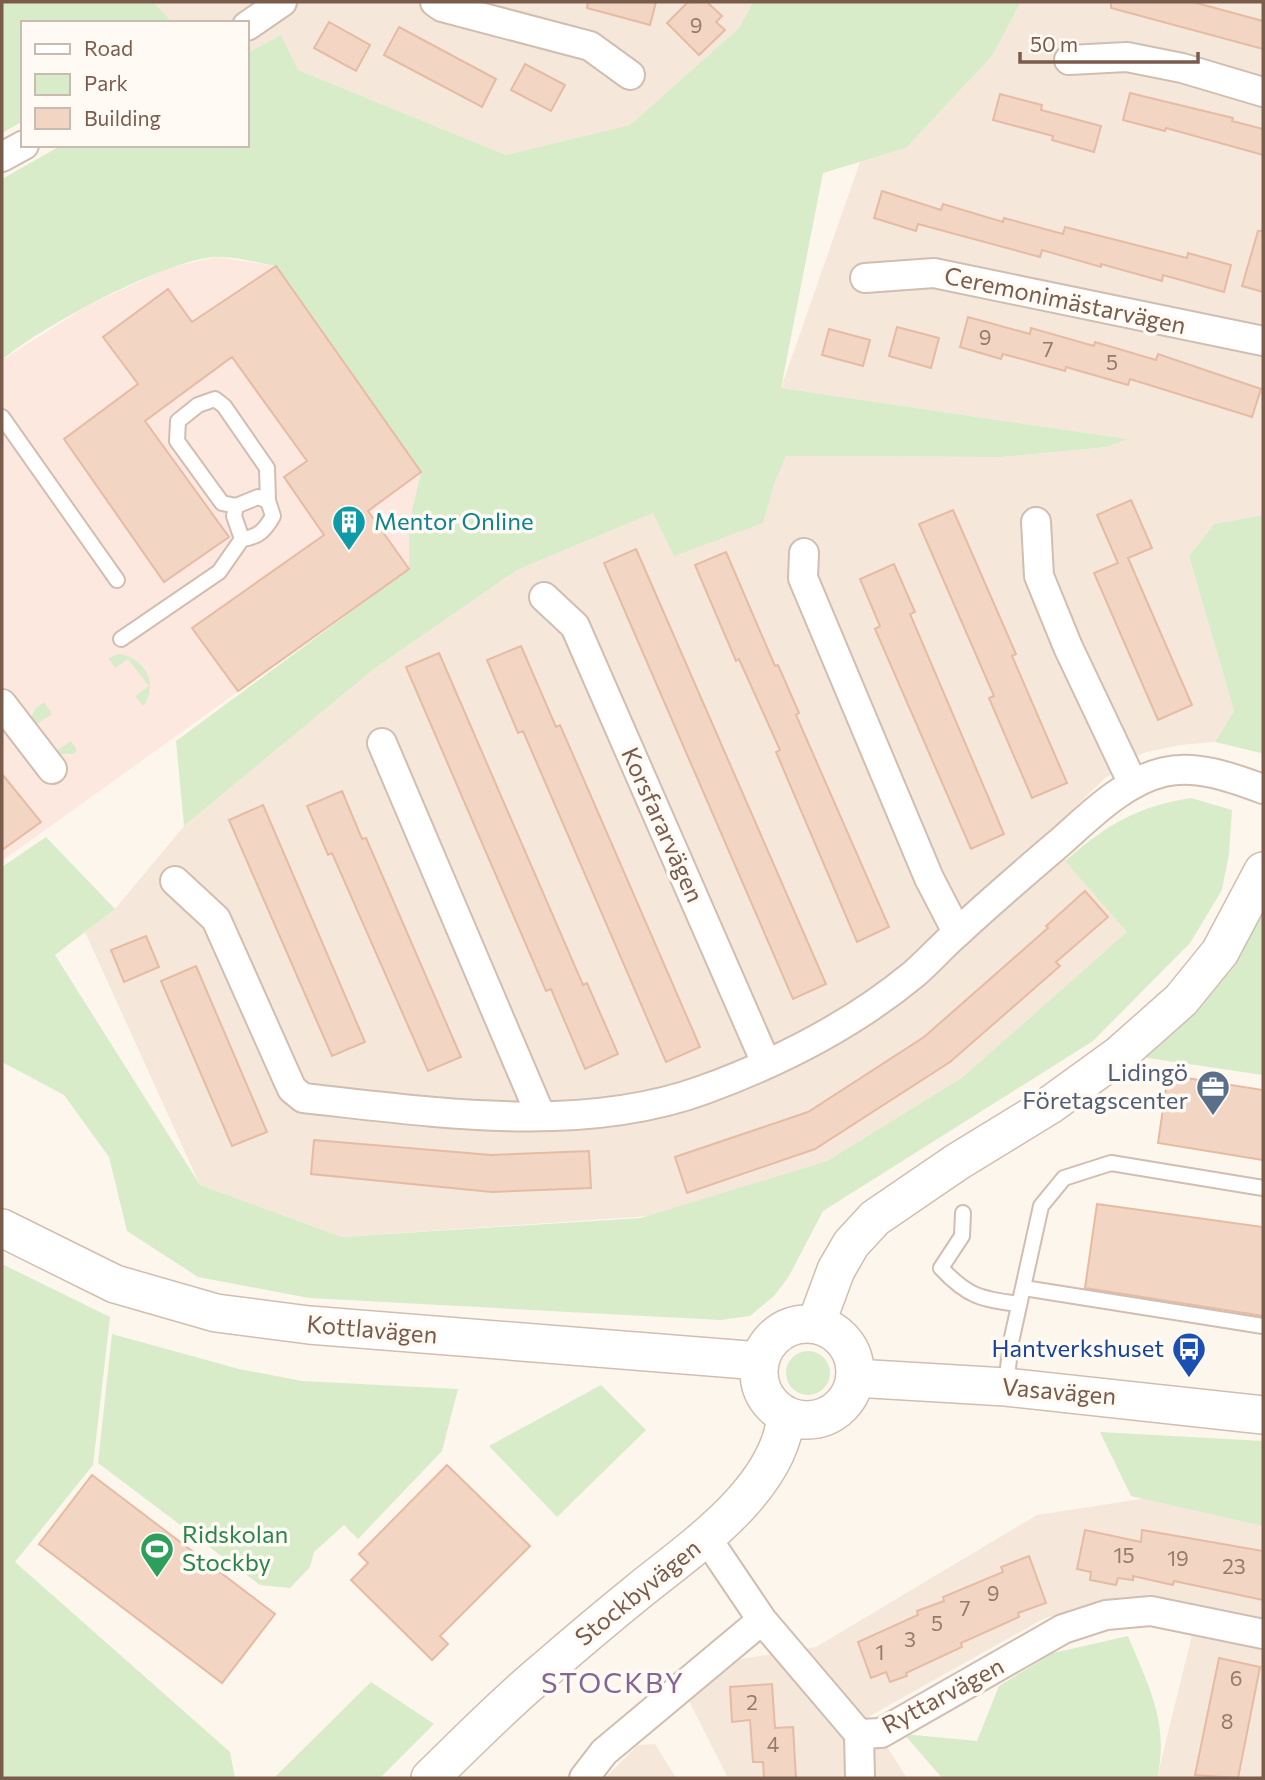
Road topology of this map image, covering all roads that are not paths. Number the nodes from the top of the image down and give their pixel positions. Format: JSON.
{"nodes":[{"id":1,"x":282,"y":2,"type":"edge"},
{"id":2,"x":435,"y":2,"type":"edge"},
{"id":3,"x":248,"y":25,"type":"edge"},
{"id":4,"x":1069,"y":60,"type":"dead end"},
{"id":5,"x":630,"y":75,"type":"dead end"},
{"id":6,"x":1263,"y":92,"type":"edge"},
{"id":7,"x":21,"y":147,"type":"edge"},
{"id":8,"x":2,"y":157,"type":"edge"},
{"id":9,"x":865,"y":278,"type":"dead end"},
{"id":10,"x":1263,"y":341,"type":"edge"},
{"id":11,"x":2,"y":417,"type":"edge"},
{"id":12,"x":268,"y":501,"type":"junction"},
{"id":13,"x":236,"y":506,"type":"junction"},
{"id":14,"x":1035,"y":522,"type":"dead end"},
{"id":15,"x":242,"y":539,"type":"junction"},
{"id":16,"x":804,"y":553,"type":"dead end"},
{"id":17,"x":117,"y":580,"type":"dead end"},
{"id":18,"x":544,"y":597,"type":"dead end"},
{"id":19,"x":121,"y":639,"type":"dead end"},
{"id":20,"x":2,"y":704,"type":"edge"},
{"id":21,"x":382,"y":743,"type":"dead end"},
{"id":22,"x":52,"y":769,"type":"dead end"},
{"id":23,"x":1133,"y":784,"type":"junction"},
{"id":24,"x":1263,"y":789,"type":"edge"},
{"id":25,"x":1263,"y":871,"type":"edge"},
{"id":26,"x":175,"y":881,"type":"dead end"},
{"id":27,"x":957,"y":932,"type":"junction"},
{"id":28,"x":766,"y":1063,"type":"junction"},
{"id":29,"x":541,"y":1114,"type":"junction"},
{"id":30,"x":1263,"y":1188,"type":"edge"},
{"id":31,"x":963,"y":1213,"type":"dead end"},
{"id":32,"x":2,"y":1228,"type":"edge"},
{"id":33,"x":1024,"y":1288,"type":"junction"},
{"id":34,"x":1019,"y":1304,"type":"junction"},
{"id":35,"x":816,"y":1324,"type":"junction"},
{"id":36,"x":1263,"y":1326,"type":"edge"},
{"id":37,"x":760,"y":1361,"type":"junction"},
{"id":38,"x":855,"y":1378,"type":"junction"},
{"id":39,"x":1006,"y":1387,"type":"junction"},
{"id":40,"x":786,"y":1415,"type":"junction"},
{"id":41,"x":1263,"y":1415,"type":"edge"},
{"id":42,"x":706,"y":1537,"type":"junction"},
{"id":43,"x":762,"y":1620,"type":"junction"},
{"id":44,"x":1263,"y":1634,"type":"edge"},
{"id":45,"x":859,"y":1734,"type":"junction"},
{"id":46,"x":430,"y":1778,"type":"edge"},
{"id":47,"x":584,"y":1778,"type":"edge"},
{"id":48,"x":860,"y":1778,"type":"edge"}],
"edges":[{"from":1,"to":3,"type":"street"},
{"from":2,"to":5,"type":"street"},
{"from":4,"to":6,"type":"street"},
{"from":7,"to":8,"type":"street"},
{"from":9,"to":10,"type":"street","name":"Ceremonimästarvägen"},
{"from":11,"to":17,"type":"lane"},
{"from":12,"to":13,"type":"lane"},
{"from":12,"to":13,"type":"lane"},
{"from":12,"to":15,"type":"lane"},
{"from":13,"to":15,"type":"lane"},
{"from":14,"to":23,"type":"street"},
{"from":15,"to":19,"type":"lane"},
{"from":16,"to":27,"type":"street"},
{"from":18,"to":28,"type":"street","name":"Korsfararvägen"},
{"from":20,"to":22,"type":"street"},
{"from":21,"to":29,"type":"street"},
{"from":23,"to":24,"type":"street"},
{"from":23,"to":27,"type":"street"},
{"from":25,"to":35,"type":"street"},
{"from":26,"to":29,"type":"street"},
{"from":27,"to":28,"type":"street"},
{"from":28,"to":29,"type":"street"},
{"from":30,"to":33,"type":"lane"},
{"from":31,"to":34,"type":"lane"},
{"from":32,"to":37,"type":"street","name":"Kottlavägen"},
{"from":33,"to":34,"type":"lane"},
{"from":33,"to":36,"type":"lane"},
{"from":34,"to":39,"type":"lane"},
{"from":35,"to":37,"type":"street"},
{"from":35,"to":38,"type":"street"},
{"from":37,"to":40,"type":"street"},
{"from":38,"to":39,"type":"street","name":"Vasavägen"},
{"from":38,"to":40,"type":"street"},
{"from":39,"to":41,"type":"street","name":"Vasavägen"},
{"from":40,"to":42,"type":"street","name":"Stockbyvägen"},
{"from":42,"to":43,"type":"street","name":"Ryttarvägen"},
{"from":42,"to":46,"type":"street","name":"Stockbyvägen"},
{"from":43,"to":45,"type":"street","name":"Ryttarvägen"},
{"from":43,"to":47,"type":"street"},
{"from":44,"to":45,"type":"street","name":"Ryttarvägen"},
{"from":45,"to":48,"type":"street"}]}
